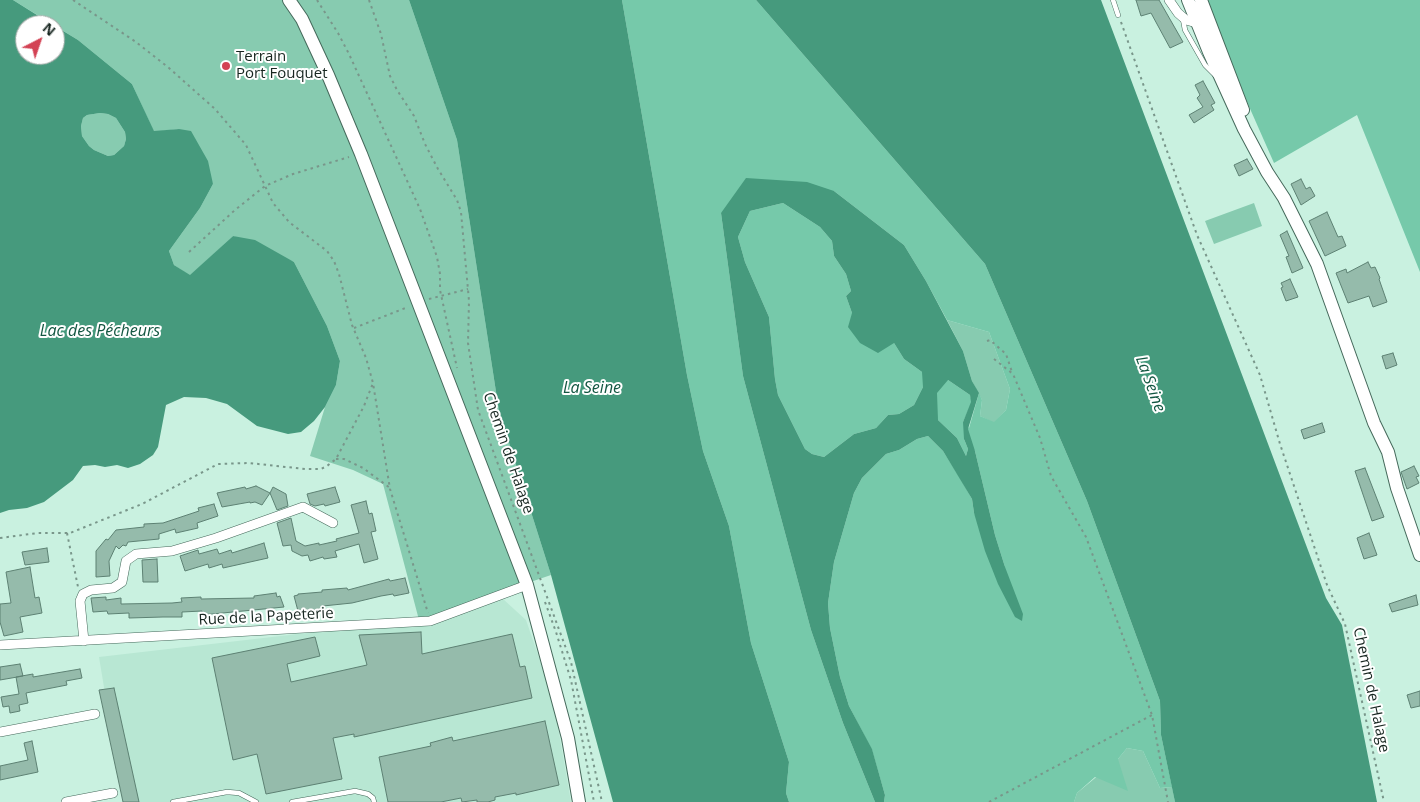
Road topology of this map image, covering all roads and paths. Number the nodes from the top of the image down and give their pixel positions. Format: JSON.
{"nodes":[{"id":1,"x":74,"y":0,"type":"edge"},
{"id":2,"x":289,"y":0,"type":"edge"},
{"id":3,"x":317,"y":0,"type":"edge"},
{"id":4,"x":369,"y":0,"type":"edge"},
{"id":5,"x":1113,"y":0,"type":"edge"},
{"id":6,"x":1168,"y":0,"type":"edge"},
{"id":7,"x":1193,"y":6,"type":"edge"},
{"id":8,"x":1175,"y":9,"type":"junction"},
{"id":9,"x":1118,"y":14,"type":"joint"},
{"id":10,"x":1182,"y":18,"type":"junction"},
{"id":11,"x":1219,"y":77,"type":"junction"},
{"id":12,"x":361,"y":154,"type":"junction"},
{"id":13,"x":265,"y":186,"type":"junction"},
{"id":14,"x":1284,"y":198,"type":"junction"},
{"id":15,"x":189,"y":252,"type":"dead end"},
{"id":16,"x":987,"y":341,"type":"dead end"},
{"id":17,"x":994,"y":359,"type":"dead end"},
{"id":18,"x":458,"y":370,"type":"dead end"},
{"id":19,"x":1013,"y":374,"type":"junction"},
{"id":20,"x":373,"y":382,"type":"junction"},
{"id":21,"x":336,"y":459,"type":"junction"},
{"id":22,"x":390,"y":488,"type":"junction"},
{"id":23,"x":507,"y":500,"type":"dead end"},
{"id":24,"x":333,"y":523,"type":"dead end"},
{"id":25,"x":67,"y":533,"type":"junction"},
{"id":26,"x":0,"y":538,"type":"edge"},
{"id":27,"x":526,"y":550,"type":"dead end"},
{"id":28,"x":1420,"y":555,"type":"edge"},
{"id":29,"x":533,"y":586,"type":"junction"},
{"id":30,"x":81,"y":598,"type":"junction"},
{"id":31,"x":430,"y":621,"type":"junction"},
{"id":32,"x":84,"y":641,"type":"junction"},
{"id":33,"x":0,"y":645,"type":"edge"},
{"id":34,"x":95,"y":714,"type":"dead end"},
{"id":35,"x":1152,"y":715,"type":"junction"},
{"id":36,"x":0,"y":732,"type":"edge"},
{"id":37,"x":113,"y":793,"type":"dead end"},
{"id":38,"x":66,"y":802,"type":"edge"},
{"id":39,"x":173,"y":802,"type":"edge"},
{"id":40,"x":256,"y":802,"type":"edge"},
{"id":41,"x":292,"y":802,"type":"edge"},
{"id":42,"x":374,"y":802,"type":"edge"},
{"id":43,"x":578,"y":802,"type":"edge"},
{"id":44,"x":594,"y":802,"type":"edge"},
{"id":45,"x":602,"y":802,"type":"edge"},
{"id":46,"x":989,"y":802,"type":"edge"},
{"id":47,"x":1168,"y":802,"type":"edge"},
{"id":48,"x":1384,"y":802,"type":"edge"}],
"edges":[{"from":1,"to":13,"type":"path"},
{"from":2,"to":12,"type":"main road"},
{"from":3,"to":18,"type":"path"},
{"from":4,"to":45,"type":"path","name":"Chemin de Halage"},
{"from":5,"to":9,"type":"lane"},
{"from":6,"to":8,"type":"street"},
{"from":7,"to":8,"type":"street"},
{"from":7,"to":10,"type":"street"},
{"from":7,"to":11,"type":"main road"},
{"from":7,"to":14,"type":"main road"},
{"from":8,"to":10,"type":"street"},
{"from":9,"to":48,"type":"path","name":"Chemin de Halage"},
{"from":10,"to":11,"type":"lane"},
{"from":11,"to":14,"type":"main road"},
{"from":12,"to":13,"type":"path"},
{"from":12,"to":29,"type":"main road"},
{"from":13,"to":15,"type":"path"},
{"from":13,"to":20,"type":"path"},
{"from":14,"to":28,"type":"main road"},
{"from":16,"to":19,"type":"path"},
{"from":17,"to":19,"type":"path"},
{"from":19,"to":35,"type":"path"},
{"from":20,"to":21,"type":"path"},
{"from":20,"to":22,"type":"path"},
{"from":21,"to":22,"type":"path"},
{"from":21,"to":25,"type":"path"},
{"from":22,"to":31,"type":"path"},
{"from":23,"to":27,"type":"path"},
{"from":24,"to":30,"type":"street"},
{"from":25,"to":26,"type":"path"},
{"from":25,"to":30,"type":"path"},
{"from":29,"to":31,"type":"street","name":"Rue de la Papeterie"},
{"from":29,"to":43,"type":"main road"},
{"from":29,"to":44,"type":"path"},
{"from":30,"to":32,"type":"street"},
{"from":31,"to":32,"type":"street","name":"Rue de la Papeterie"},
{"from":32,"to":33,"type":"street","name":"Rue de la Papeterie"},
{"from":34,"to":36,"type":"street"},
{"from":35,"to":46,"type":"path"},
{"from":35,"to":47,"type":"path"},
{"from":37,"to":38,"type":"street"},
{"from":39,"to":40,"type":"lane"},
{"from":41,"to":42,"type":"lane"}]}
